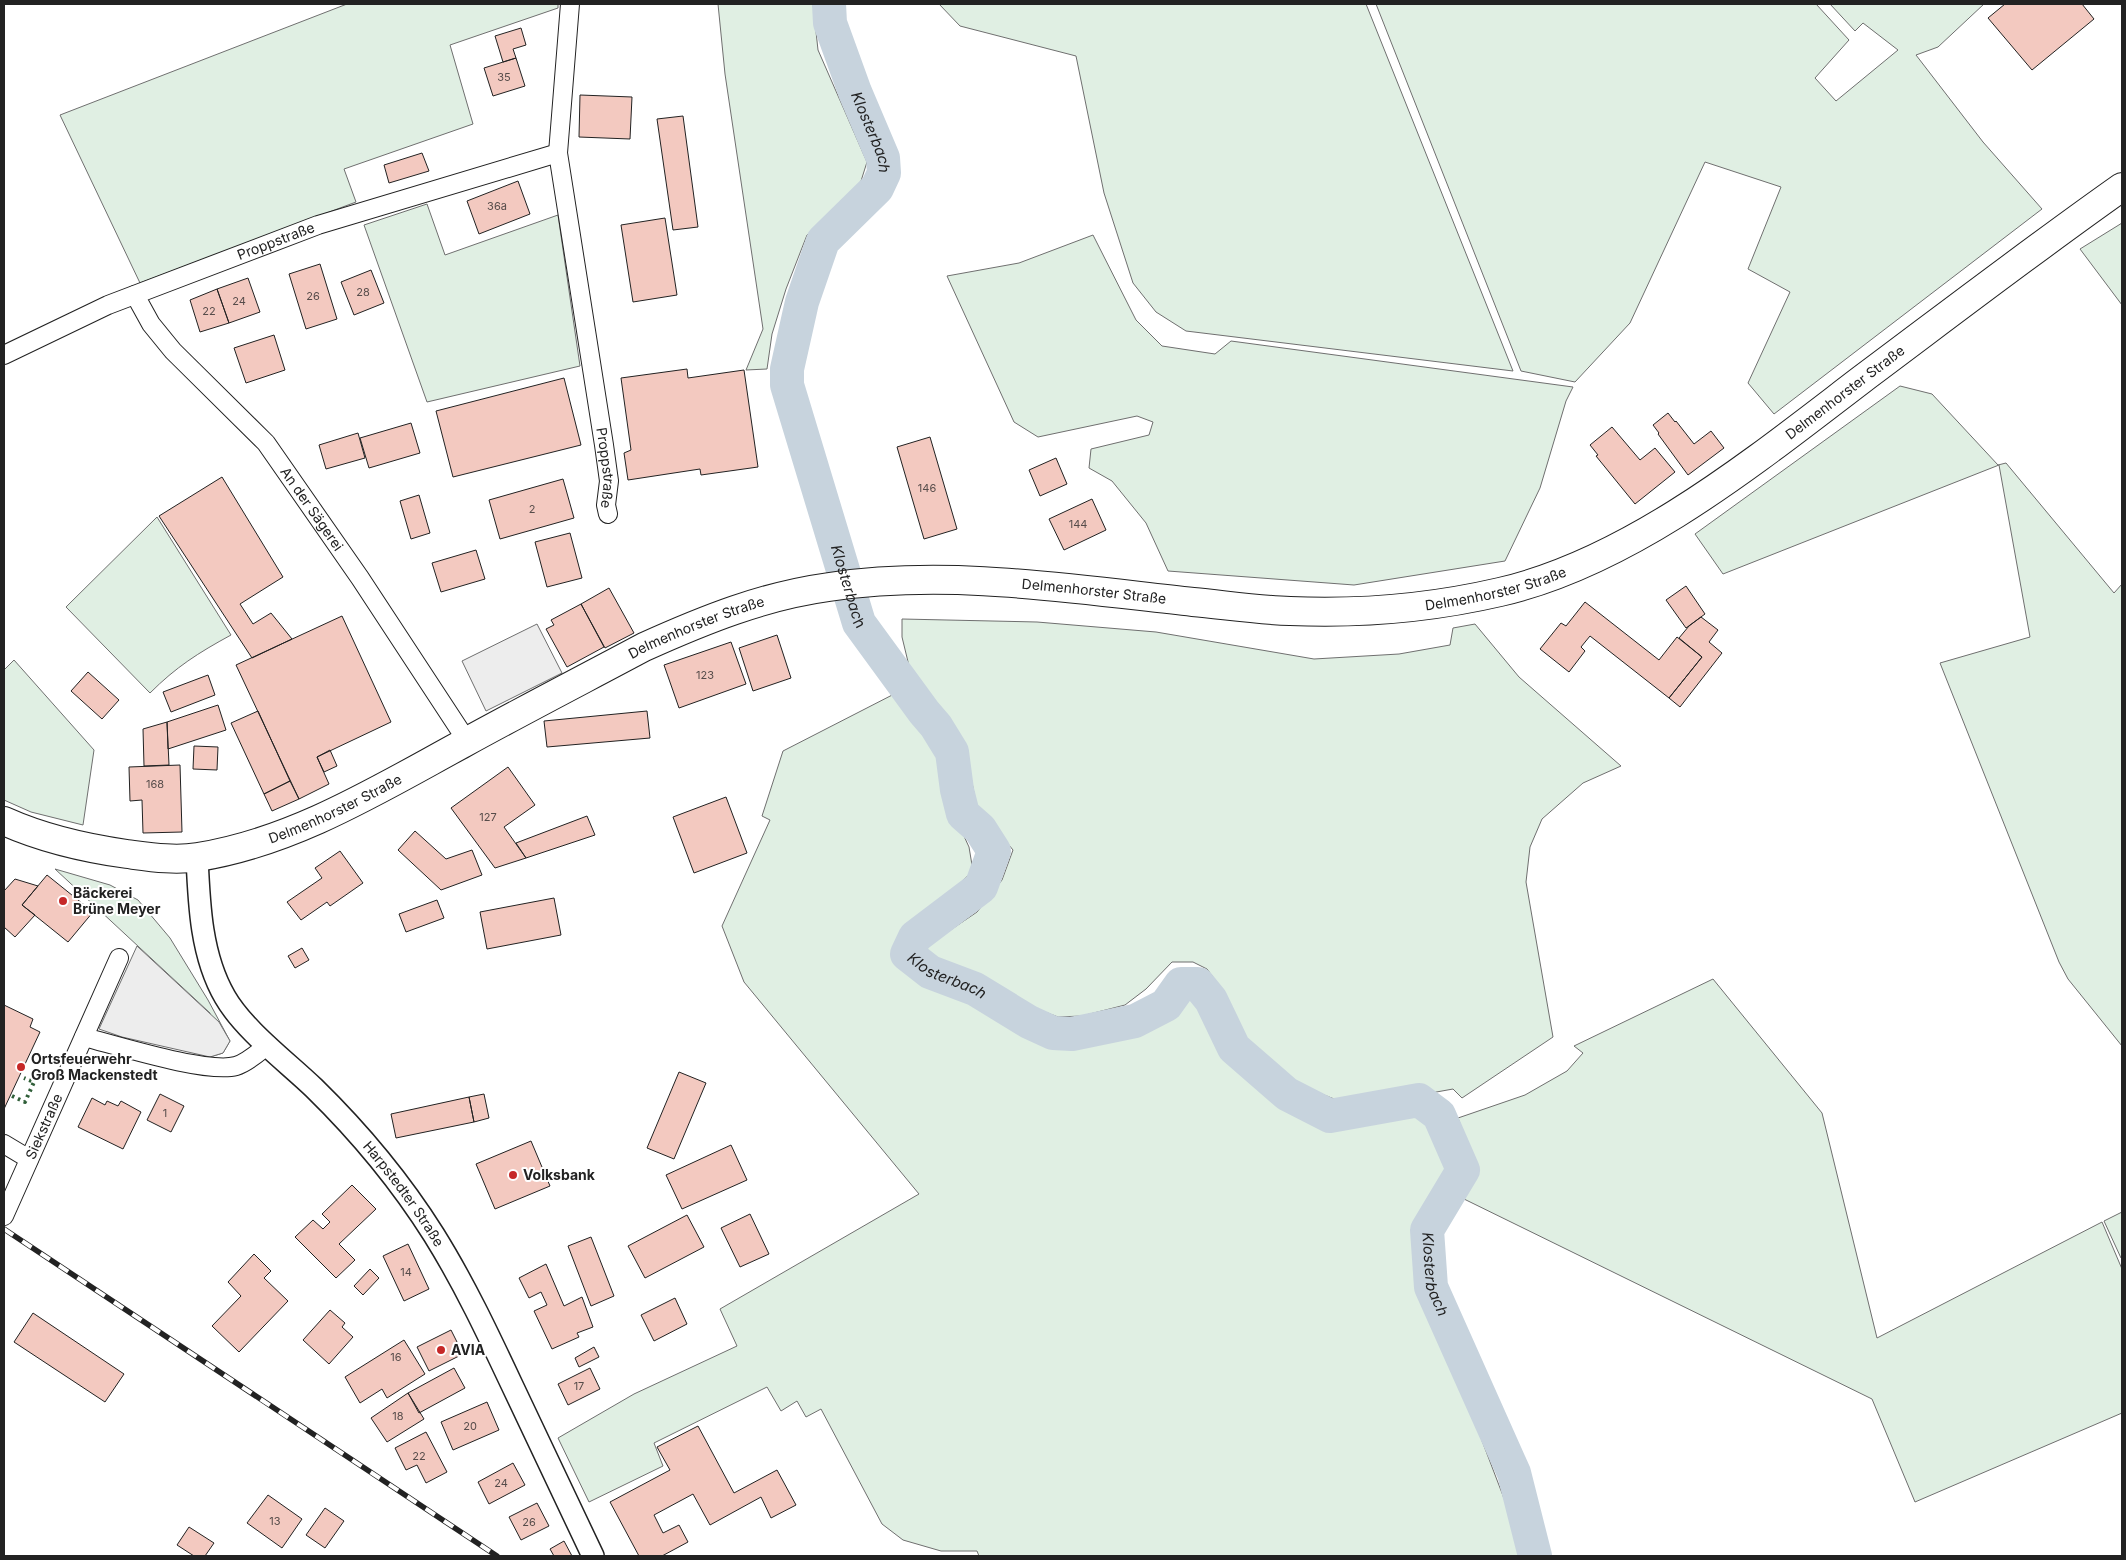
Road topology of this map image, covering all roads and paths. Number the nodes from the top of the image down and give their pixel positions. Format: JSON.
{"nodes":[{"id":1,"x":570,"y":4,"type":"edge"},
{"id":2,"x":558,"y":153,"type":"junction"},
{"id":3,"x":2122,"y":187,"type":"edge"},
{"id":4,"x":135,"y":295,"type":"junction"},
{"id":5,"x":4,"y":355,"type":"edge"},
{"id":6,"x":608,"y":514,"type":"dead end"},
{"id":7,"x":467,"y":741,"type":"junction"},
{"id":8,"x":4,"y":821,"type":"edge"},
{"id":9,"x":197,"y":857,"type":"junction"},
{"id":10,"x":120,"y":958,"type":"dead end"},
{"id":11,"x":84,"y":1037,"type":"junction"},
{"id":12,"x":268,"y":1045,"type":"junction"},
{"id":13,"x":4,"y":1144,"type":"edge"},
{"id":14,"x":29,"y":1160,"type":"junction"},
{"id":15,"x":4,"y":1216,"type":"edge"},
{"id":16,"x":593,"y":1556,"type":"edge"}],
"edges":[{"from":1,"to":2,"type":"street","name":"Proppstraße"},
{"from":2,"to":4,"type":"street","name":"Proppstraße"},
{"from":2,"to":6,"type":"street","name":"Proppstraße"},
{"from":3,"to":7,"type":"main road","name":"Delmenhorster Straße"},
{"from":4,"to":5,"type":"street","name":"Proppstraße"},
{"from":4,"to":7,"type":"street","name":"An der Sägerei"},
{"from":7,"to":9,"type":"main road","name":"Delmenhorster Straße"},
{"from":8,"to":9,"type":"main road","name":"Delmenhorster Straße"},
{"from":9,"to":12,"type":"street","name":"Harpstedter Straße"},
{"from":10,"to":11,"type":"street","name":"Siekstraße"},
{"from":11,"to":12,"type":"street"},
{"from":11,"to":14,"type":"street","name":"Siekstraße"},
{"from":12,"to":16,"type":"street","name":"Harpstedter Straße"},
{"from":13,"to":14,"type":"street"},
{"from":14,"to":15,"type":"street","name":"Siekstraße"}]}
